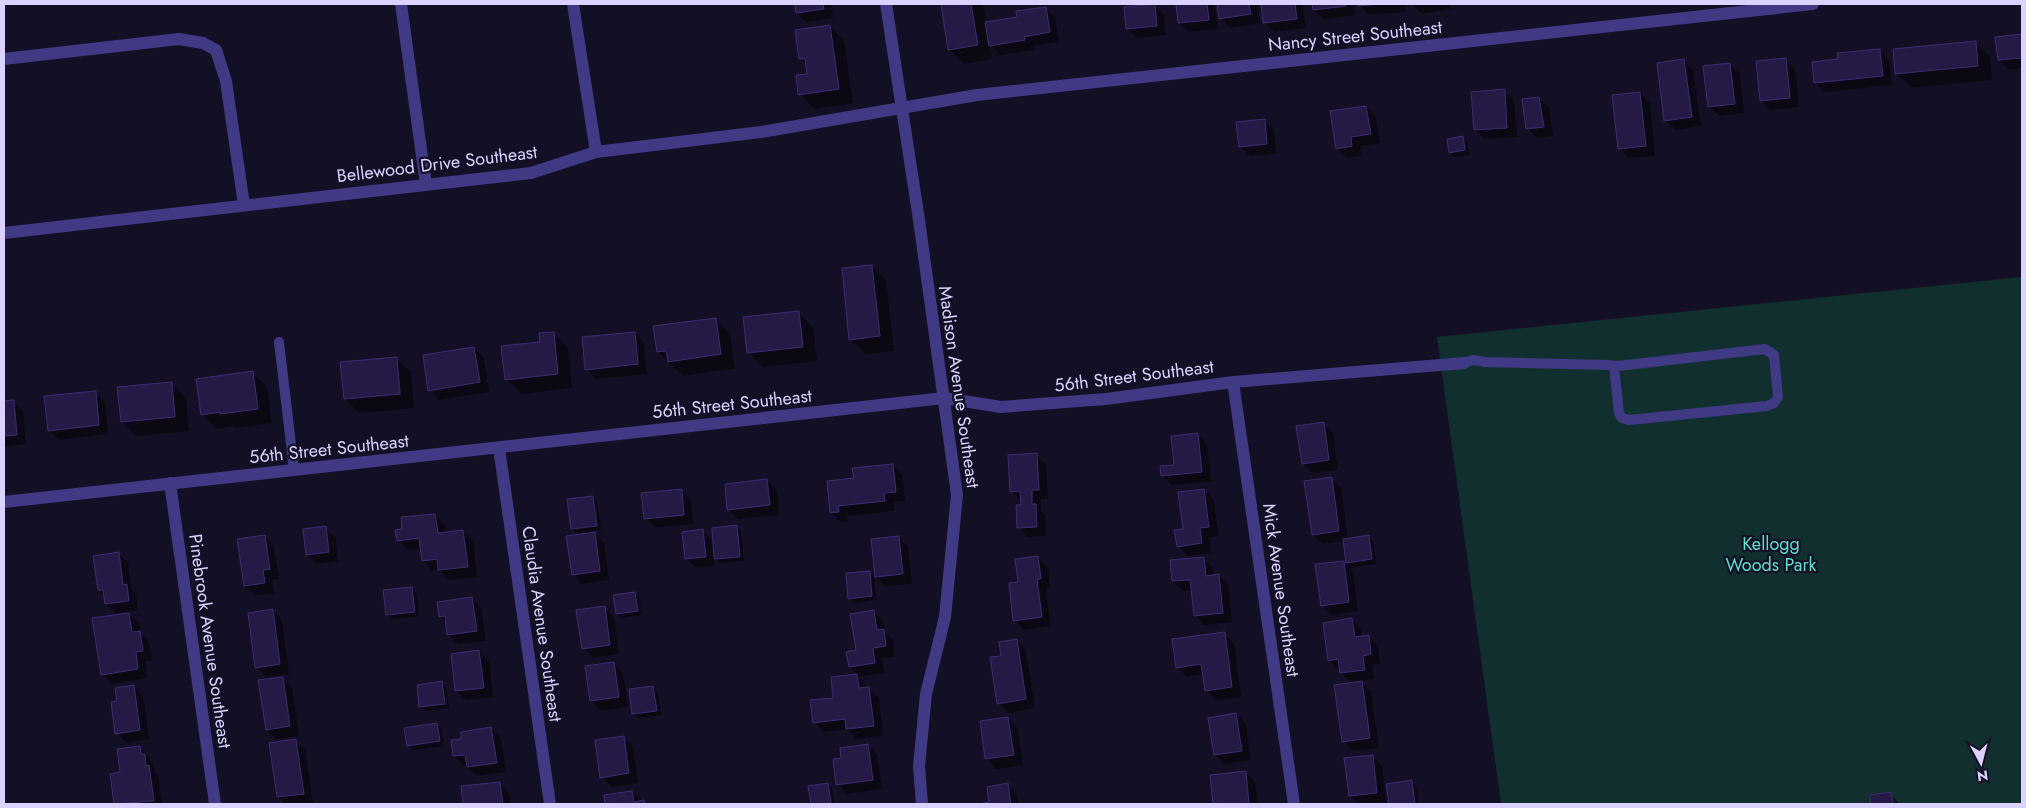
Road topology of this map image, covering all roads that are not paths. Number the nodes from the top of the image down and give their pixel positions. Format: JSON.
{"nodes":[{"id":1,"x":400,"y":4,"type":"edge"},
{"id":2,"x":573,"y":4,"type":"edge"},
{"id":3,"x":886,"y":4,"type":"edge"},
{"id":4,"x":1813,"y":4,"type":"edge"},
{"id":5,"x":4,"y":59,"type":"edge"},
{"id":6,"x":902,"y":110,"type":"junction"},
{"id":7,"x":596,"y":152,"type":"junction"},
{"id":8,"x":426,"y":185,"type":"junction"},
{"id":9,"x":244,"y":205,"type":"junction"},
{"id":10,"x":4,"y":233,"type":"edge"},
{"id":11,"x":279,"y":342,"type":"dead end"},
{"id":12,"x":1464,"y":363,"type":"joint"},
{"id":13,"x":1614,"y":366,"type":"junction"},
{"id":14,"x":1233,"y":382,"type":"junction"},
{"id":15,"x":944,"y":398,"type":"junction"},
{"id":16,"x":499,"y":448,"type":"junction"},
{"id":17,"x":294,"y":470,"type":"junction"},
{"id":18,"x":170,"y":483,"type":"junction"},
{"id":19,"x":4,"y":502,"type":"edge"},
{"id":20,"x":215,"y":804,"type":"edge"},
{"id":21,"x":550,"y":804,"type":"edge"},
{"id":22,"x":922,"y":804,"type":"edge"},
{"id":23,"x":1294,"y":804,"type":"edge"}],
"edges":[{"from":1,"to":8,"type":"street"},
{"from":2,"to":7,"type":"street"},
{"from":3,"to":6,"type":"street","name":"Madison Avenue Southeast"},
{"from":4,"to":6,"type":"street","name":"Nancy Street Southeast"},
{"from":5,"to":9,"type":"street"},
{"from":6,"to":7,"type":"street","name":"Bellewood Drive Southeast"},
{"from":6,"to":15,"type":"street","name":"Madison Avenue Southeast"},
{"from":7,"to":8,"type":"street","name":"Bellewood Drive Southeast"},
{"from":8,"to":9,"type":"street","name":"Bellewood Drive Southeast"},
{"from":9,"to":10,"type":"street","name":"Bellewood Drive Southeast"},
{"from":11,"to":17,"type":"lane"},
{"from":12,"to":13,"type":"lane"},
{"from":12,"to":14,"type":"street","name":"56th Street Southeast"},
{"from":13,"to":13,"type":"lane"},
{"from":14,"to":15,"type":"street","name":"56th Street Southeast"},
{"from":14,"to":23,"type":"street","name":"Mick Avenue Southeast"},
{"from":15,"to":16,"type":"street","name":"56th Street Southeast"},
{"from":15,"to":22,"type":"street","name":"Madison Avenue Southeast"},
{"from":16,"to":17,"type":"street","name":"56th Street Southeast"},
{"from":16,"to":21,"type":"street","name":"Claudia Avenue Southeast"},
{"from":17,"to":18,"type":"street","name":"56th Street Southeast"},
{"from":18,"to":19,"type":"street","name":"56th Street Southeast"},
{"from":18,"to":20,"type":"street","name":"Pinebrook Avenue Southeast"}]}
